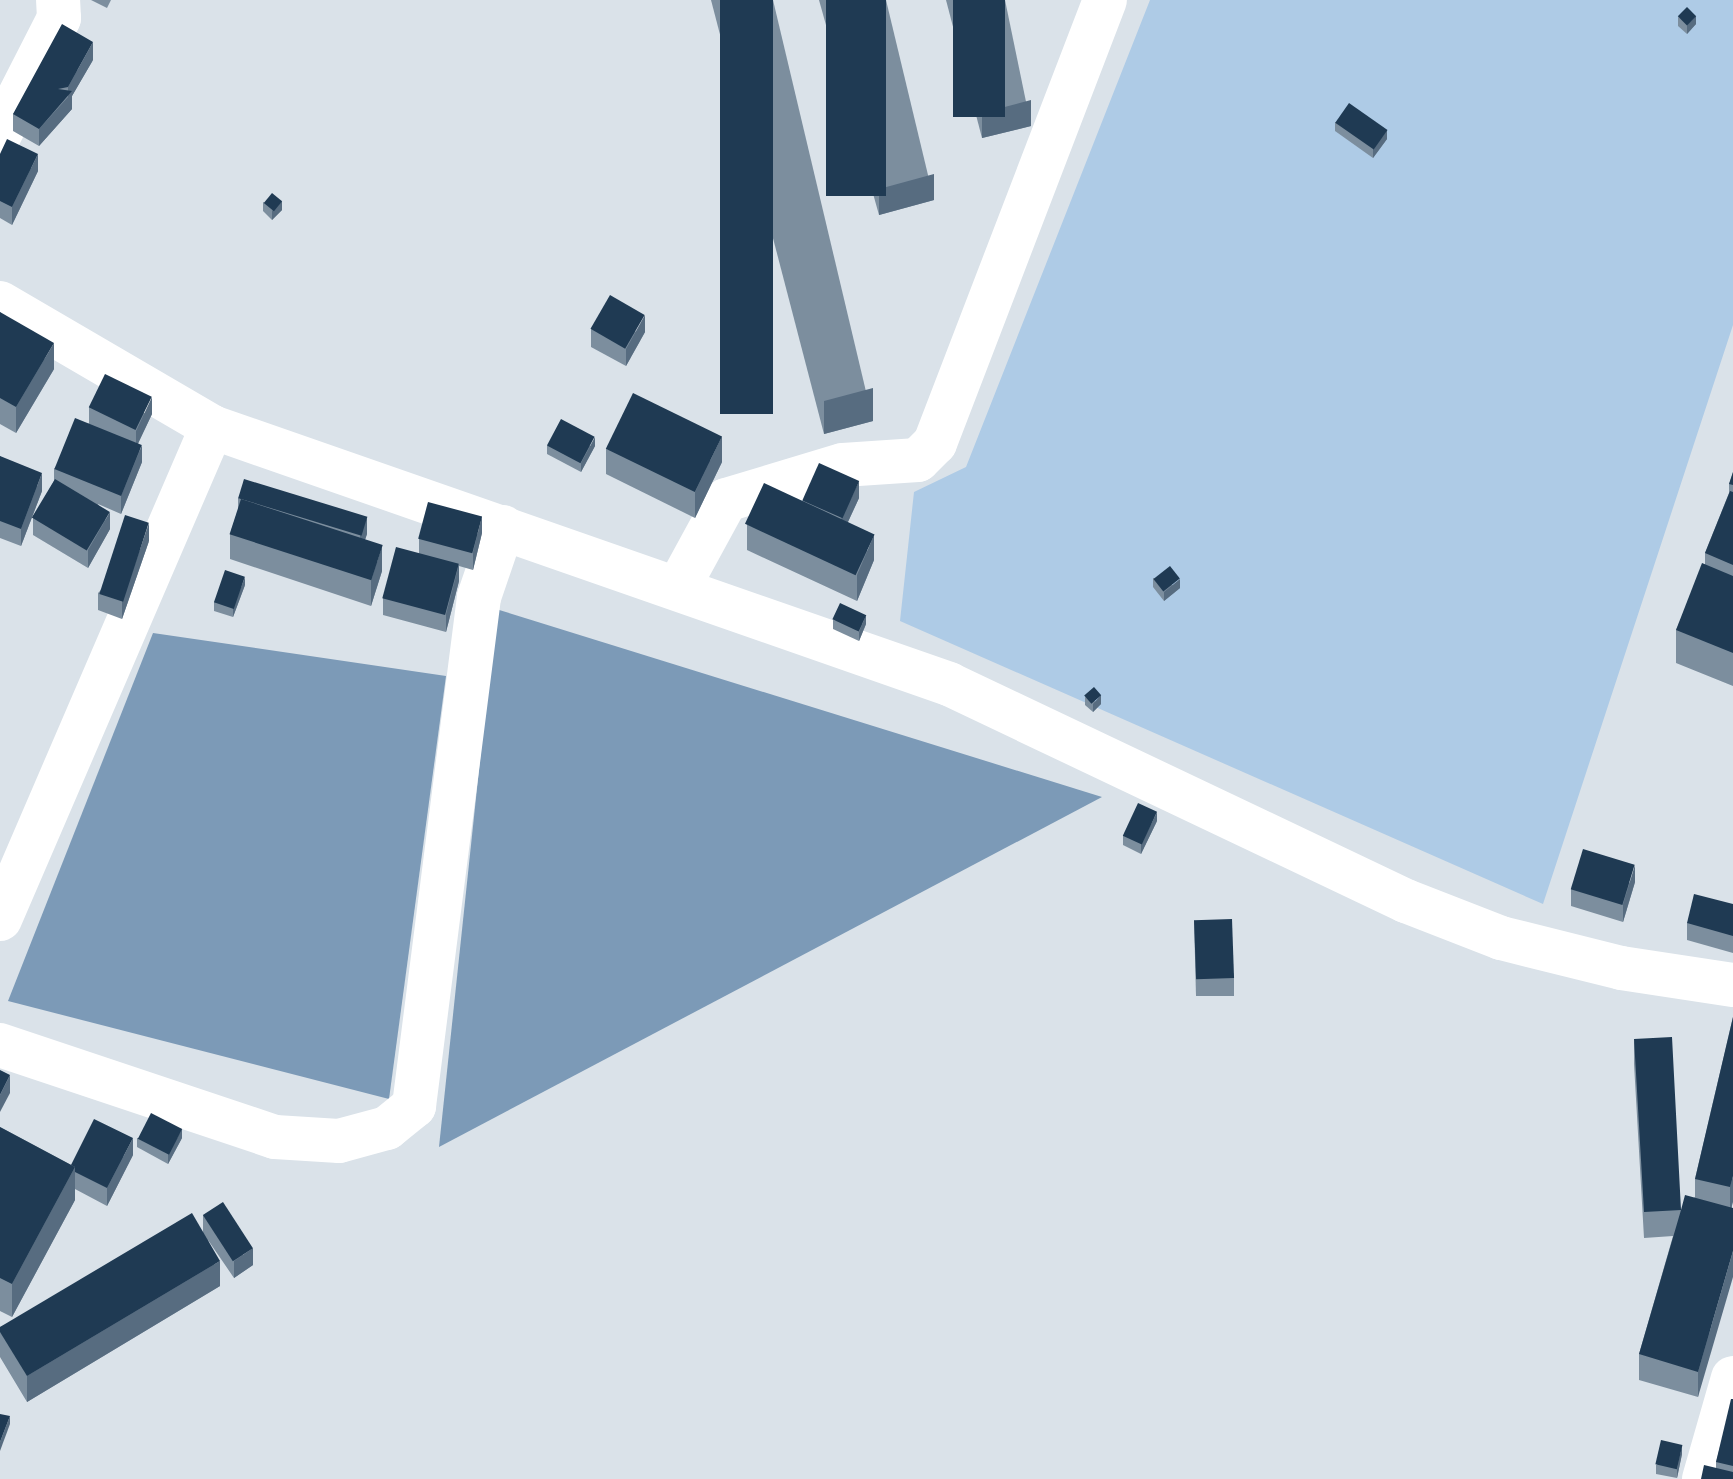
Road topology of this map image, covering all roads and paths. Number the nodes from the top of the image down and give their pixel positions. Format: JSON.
{"nodes":[{"id":1,"x":58,"y":0,"type":"edge"},
{"id":2,"x":1105,"y":0,"type":"edge"},
{"id":3,"x":0,"y":134,"type":"edge"},
{"id":4,"x":0,"y":303,"type":"edge"},
{"id":5,"x":212,"y":427,"type":"junction"},
{"id":6,"x":503,"y":527,"type":"junction"},
{"id":7,"x":678,"y":588,"type":"junction"},
{"id":8,"x":0,"y":919,"type":"edge"},
{"id":9,"x":1733,"y":985,"type":"edge"},
{"id":10,"x":0,"y":1045,"type":"edge"},
{"id":11,"x":1733,"y":1378,"type":"edge"},
{"id":12,"x":1704,"y":1479,"type":"edge"}],
"edges":[{"from":1,"to":3,"type":"street"},
{"from":2,"to":7,"type":"street"},
{"from":4,"to":5,"type":"street"},
{"from":5,"to":6,"type":"street"},
{"from":5,"to":8,"type":"street"},
{"from":6,"to":7,"type":"street"},
{"from":6,"to":10,"type":"street"},
{"from":7,"to":9,"type":"street"},
{"from":11,"to":12,"type":"street"}]}
